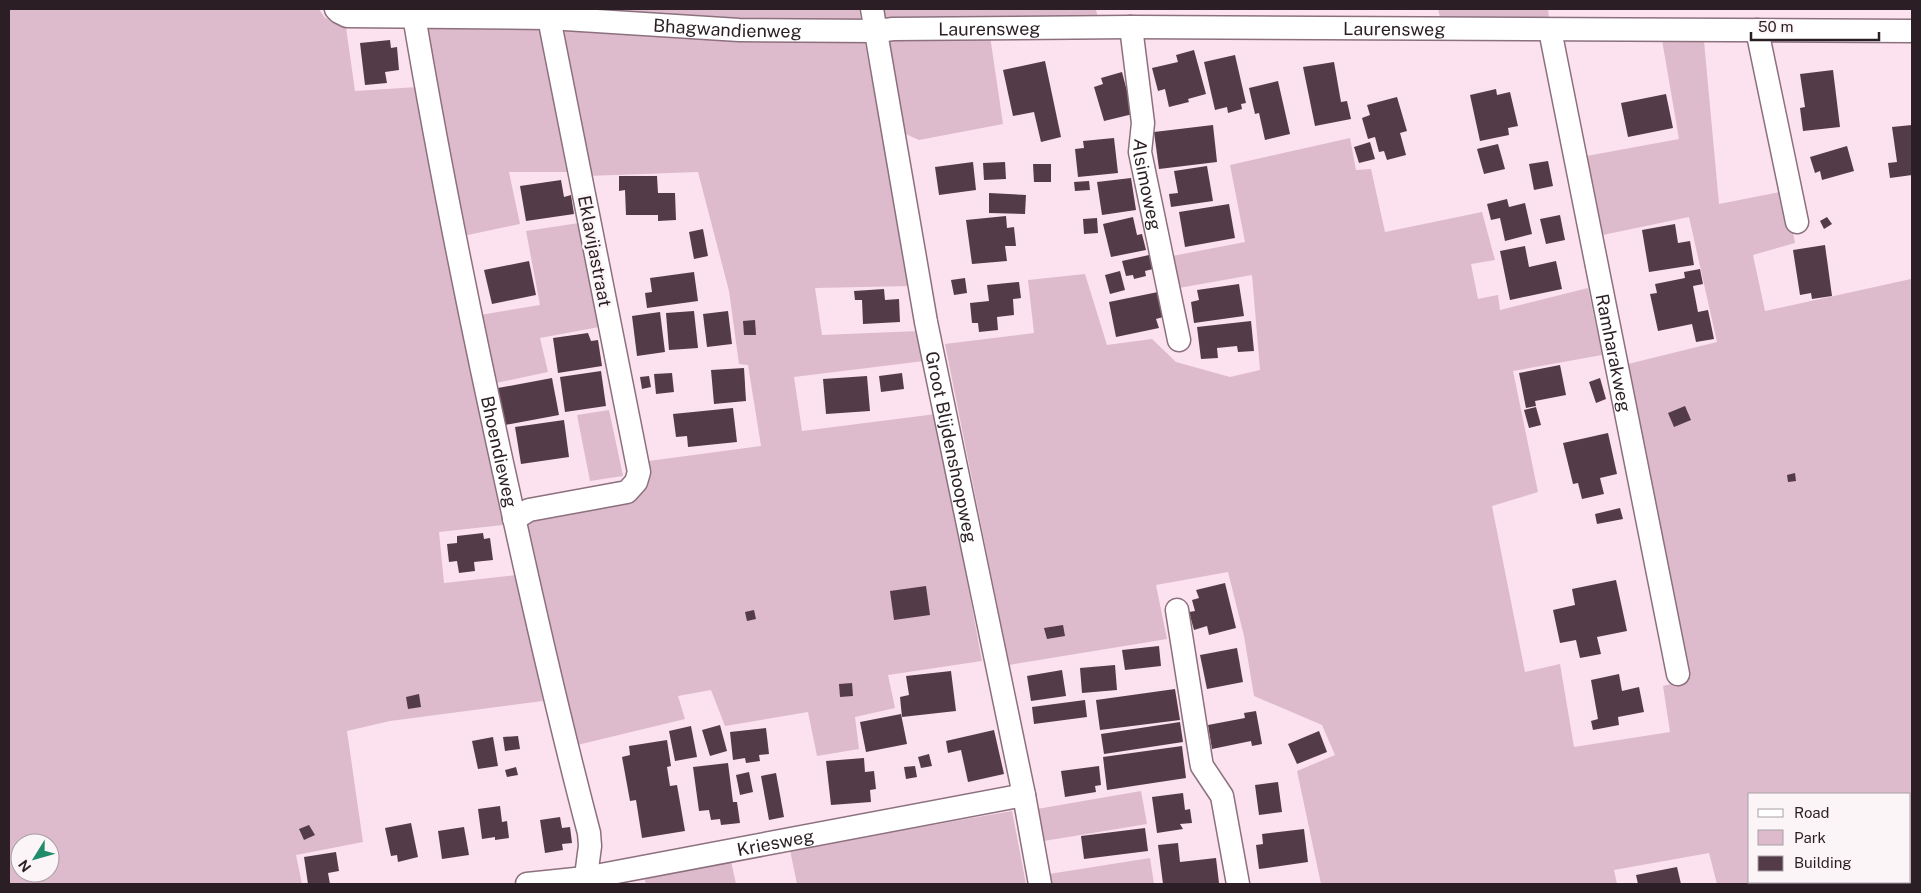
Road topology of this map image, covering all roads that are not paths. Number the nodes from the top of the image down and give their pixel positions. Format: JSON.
{"nodes":[{"id":1,"x":872,"y":9,"type":"edge"},
{"id":2,"x":338,"y":10,"type":"edge"},
{"id":3,"x":414,"y":16,"type":"junction"},
{"id":4,"x":549,"y":18,"type":"junction"},
{"id":5,"x":1131,"y":27,"type":"junction"},
{"id":6,"x":1550,"y":30,"type":"junction"},
{"id":7,"x":1757,"y":30,"type":"junction"},
{"id":8,"x":1912,"y":30,"type":"edge"},
{"id":9,"x":877,"y":31,"type":"junction"},
{"id":10,"x":1797,"y":222,"type":"dead end"},
{"id":11,"x":1179,"y":340,"type":"dead end"},
{"id":12,"x":514,"y":520,"type":"junction"},
{"id":13,"x":1178,"y":610,"type":"dead end"},
{"id":14,"x":1678,"y":674,"type":"dead end"},
{"id":15,"x":1024,"y":795,"type":"junction"},
{"id":16,"x":585,"y":881,"type":"edge"},
{"id":17,"x":527,"y":884,"type":"edge"},
{"id":18,"x":1040,"y":884,"type":"edge"},
{"id":19,"x":1238,"y":884,"type":"edge"}],
"edges":[{"from":1,"to":9,"type":"street","name":"Groot Blijdenshoopweg"},
{"from":2,"to":3,"type":"street","name":"Bhagwandienweg"},
{"from":3,"to":4,"type":"street","name":"Bhagwandienweg"},
{"from":3,"to":12,"type":"street","name":"Bhoendieweg"},
{"from":4,"to":9,"type":"street","name":"Bhagwandienweg"},
{"from":4,"to":12,"type":"street","name":"Eklavijastraat"},
{"from":5,"to":6,"type":"street","name":"Laurensweg"},
{"from":5,"to":9,"type":"street","name":"Laurensweg"},
{"from":5,"to":11,"type":"street","name":"Alsimoweg"},
{"from":6,"to":7,"type":"street","name":"Laurensweg"},
{"from":6,"to":14,"type":"street","name":"Ramharakweg"},
{"from":7,"to":8,"type":"street","name":"Laurensweg"},
{"from":7,"to":10,"type":"street"},
{"from":9,"to":15,"type":"street","name":"Groot Blijdenshoopweg"},
{"from":12,"to":16,"type":"street","name":"Bhoendieweg"},
{"from":13,"to":19,"type":"street"},
{"from":15,"to":16,"type":"street","name":"Kriesweg"},
{"from":15,"to":18,"type":"street","name":"Groot Blijdenshoopweg"},
{"from":16,"to":17,"type":"street","name":"Kriesweg"}]}
